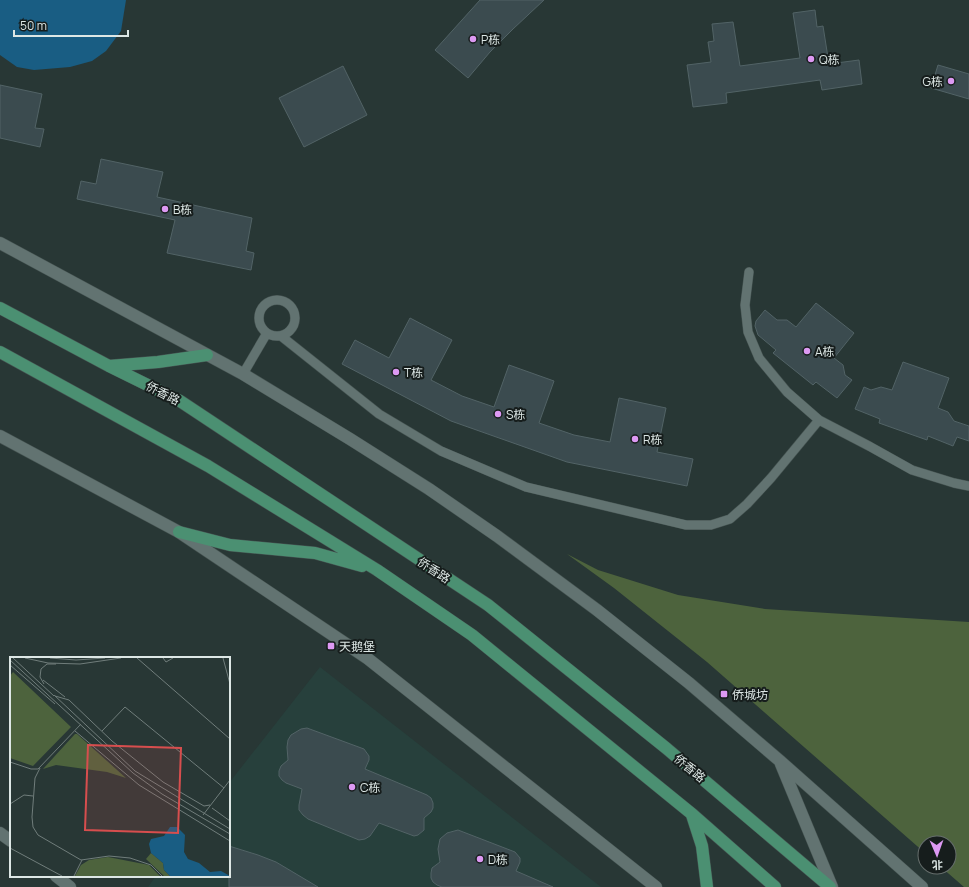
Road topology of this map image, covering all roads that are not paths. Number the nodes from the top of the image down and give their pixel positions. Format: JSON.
{"nodes":[{"id":1,"x":0,"y":243,"type":"edge"},
{"id":2,"x":749,"y":272,"type":"dead end"},
{"id":3,"x":0,"y":308,"type":"edge"},
{"id":4,"x":267,"y":333,"type":"junction"},
{"id":5,"x":281,"y":336,"type":"junction"},
{"id":6,"x":0,"y":352,"type":"edge"},
{"id":7,"x":207,"y":355,"type":"junction"},
{"id":8,"x":109,"y":366,"type":"junction"},
{"id":9,"x":243,"y":374,"type":"junction"},
{"id":10,"x":819,"y":420,"type":"junction"},
{"id":11,"x":0,"y":436,"type":"edge"},
{"id":12,"x":969,"y":486,"type":"edge"},
{"id":13,"x":179,"y":532,"type":"junction"},
{"id":14,"x":377,"y":570,"type":"junction"},
{"id":15,"x":780,"y":761,"type":"junction"},
{"id":16,"x":692,"y":814,"type":"junction"},
{"id":17,"x":0,"y":833,"type":"edge"},
{"id":18,"x":10,"y":840,"type":"edge"},
{"id":19,"x":57,"y":877,"type":"edge"},
{"id":20,"x":70,"y":887,"type":"edge"},
{"id":21,"x":656,"y":887,"type":"edge"},
{"id":22,"x":707,"y":887,"type":"edge"},
{"id":23,"x":775,"y":887,"type":"edge"},
{"id":24,"x":831,"y":887,"type":"edge"},
{"id":25,"x":922,"y":887,"type":"edge"}],
"edges":[{"from":1,"to":7,"type":"main road"},
{"from":2,"to":10,"type":"lane"},
{"from":3,"to":8,"type":"main road","name":"侨香路"},
{"from":4,"to":5,"type":"lane"},
{"from":4,"to":5,"type":"lane"},
{"from":4,"to":9,"type":"lane"},
{"from":5,"to":10,"type":"lane"},
{"from":6,"to":14,"type":"main road"},
{"from":7,"to":8,"type":"main road"},
{"from":7,"to":9,"type":"main road"},
{"from":8,"to":24,"type":"main road","name":"侨香路"},
{"from":9,"to":15,"type":"main road"},
{"from":10,"to":12,"type":"lane"},
{"from":11,"to":13,"type":"main road"},
{"from":13,"to":14,"type":"main road"},
{"from":13,"to":21,"type":"main road"},
{"from":14,"to":16,"type":"main road"},
{"from":15,"to":24,"type":"main road"},
{"from":15,"to":25,"type":"main road"},
{"from":16,"to":22,"type":"main road"},
{"from":16,"to":23,"type":"main road"},
{"from":17,"to":18,"type":"main road"},
{"from":19,"to":20,"type":"main road"}]}
